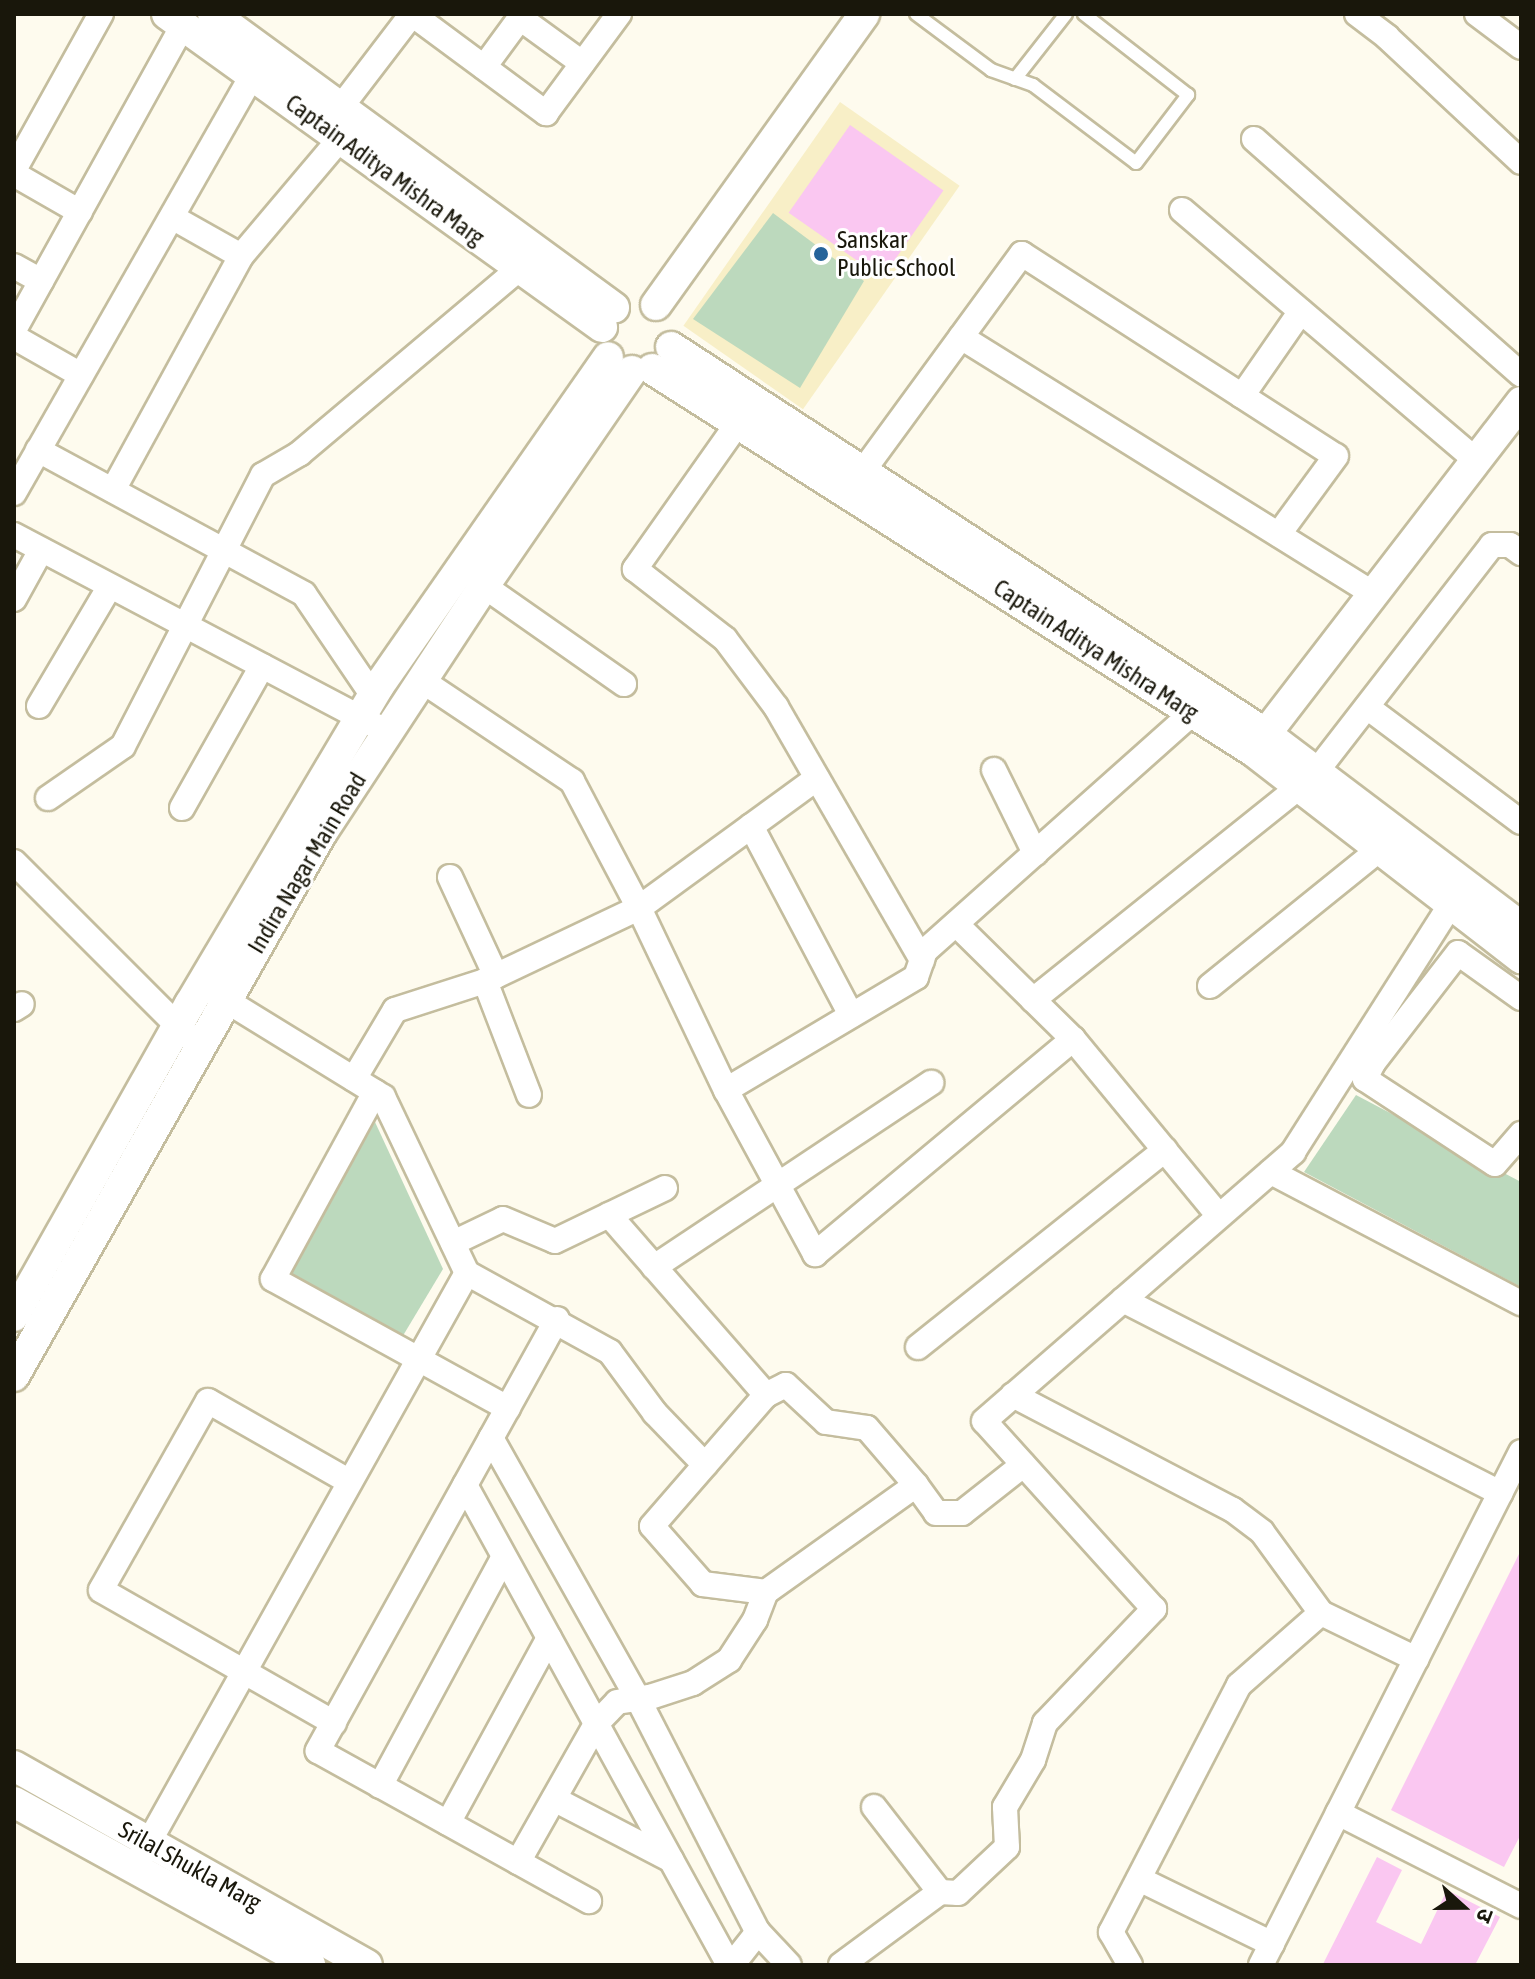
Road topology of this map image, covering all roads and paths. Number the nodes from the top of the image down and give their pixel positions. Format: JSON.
{"nodes":[{"id":1,"x":101,"y":14,"type":"edge"},
{"id":2,"x":213,"y":14,"type":"edge"},
{"id":3,"x":412,"y":14,"type":"edge"},
{"id":4,"x":619,"y":14,"type":"edge"},
{"id":5,"x":864,"y":14,"type":"edge"},
{"id":6,"x":916,"y":14,"type":"edge"},
{"id":7,"x":1066,"y":14,"type":"edge"},
{"id":8,"x":1084,"y":14,"type":"edge"},
{"id":9,"x":1357,"y":14,"type":"edge"},
{"id":10,"x":1477,"y":14,"type":"edge"},
{"id":11,"x":521,"y":16,"type":"edge"},
{"id":12,"x":175,"y":20,"type":"edge"},
{"id":13,"x":1521,"y":47,"type":"edge"},
{"id":14,"x":582,"y":63,"type":"junction"},
{"id":15,"x":484,"y":67,"type":"junction"},
{"id":16,"x":252,"y":75,"type":"junction"},
{"id":17,"x":1015,"y":79,"type":"junction"},
{"id":18,"x":341,"y":123,"type":"junction"},
{"id":19,"x":1254,"y":139,"type":"dead end"},
{"id":20,"x":1521,"y":162,"type":"edge"},
{"id":21,"x":14,"y":172,"type":"edge"},
{"id":22,"x":1182,"y":210,"type":"dead end"},
{"id":23,"x":80,"y":212,"type":"junction"},
{"id":24,"x":172,"y":217,"type":"junction"},
{"id":25,"x":241,"y":256,"type":"junction"},
{"id":26,"x":14,"y":266,"type":"edge"},
{"id":27,"x":520,"y":268,"type":"junction"},
{"id":28,"x":41,"y":281,"type":"junction"},
{"id":29,"x":656,"y":305,"type":"junction"},
{"id":30,"x":1301,"y":311,"type":"junction"},
{"id":31,"x":608,"y":318,"type":"junction"},
{"id":32,"x":14,"y":330,"type":"edge"},
{"id":33,"x":14,"y":337,"type":"edge"},
{"id":34,"x":961,"y":337,"type":"junction"},
{"id":35,"x":641,"y":361,"type":"junction"},
{"id":36,"x":1521,"y":374,"type":"edge"},
{"id":37,"x":81,"y":375,"type":"junction"},
{"id":38,"x":1242,"y":396,"type":"junction"},
{"id":39,"x":1521,"y":402,"type":"edge"},
{"id":40,"x":738,"y":423,"type":"junction"},
{"id":41,"x":38,"y":450,"type":"junction"},
{"id":42,"x":1476,"y":460,"type":"junction"},
{"id":43,"x":863,"y":471,"type":"junction"},
{"id":44,"x":113,"y":490,"type":"junction"},
{"id":45,"x":14,"y":493,"type":"edge"},
{"id":46,"x":1279,"y":534,"type":"junction"},
{"id":47,"x":14,"y":535,"type":"edge"},
{"id":48,"x":41,"y":550,"type":"junction"},
{"id":49,"x":224,"y":550,"type":"junction"},
{"id":50,"x":1521,"y":553,"type":"edge"},
{"id":51,"x":110,"y":586,"type":"junction"},
{"id":52,"x":484,"y":586,"type":"junction"},
{"id":53,"x":1374,"y":594,"type":"junction"},
{"id":54,"x":14,"y":599,"type":"edge"},
{"id":55,"x":184,"y":625,"type":"junction"},
{"id":56,"x":262,"y":666,"type":"junction"},
{"id":57,"x":421,"y":680,"type":"junction"},
{"id":58,"x":624,"y":684,"type":"dead end"},
{"id":59,"x":39,"y":706,"type":"dead end"},
{"id":60,"x":366,"y":707,"type":"junction"},
{"id":61,"x":1367,"y":707,"type":"junction"},
{"id":62,"x":1193,"y":712,"type":"junction"},
{"id":63,"x":387,"y":732,"type":"junction"},
{"id":64,"x":1260,"y":742,"type":"junction"},
{"id":65,"x":994,"y":770,"type":"dead end"},
{"id":66,"x":817,"y":778,"type":"junction"},
{"id":67,"x":1308,"y":779,"type":"junction"},
{"id":68,"x":48,"y":798,"type":"dead end"},
{"id":69,"x":182,"y":808,"type":"dead end"},
{"id":70,"x":1521,"y":822,"type":"edge"},
{"id":71,"x":751,"y":826,"type":"junction"},
{"id":72,"x":1380,"y":849,"type":"junction"},
{"id":73,"x":1035,"y":853,"type":"junction"},
{"id":74,"x":14,"y":862,"type":"edge"},
{"id":75,"x":450,"y":877,"type":"dead end"},
{"id":76,"x":1451,"y":904,"type":"junction"},
{"id":77,"x":639,"y":908,"type":"junction"},
{"id":78,"x":1520,"y":923,"type":"edge"},
{"id":79,"x":956,"y":924,"type":"junction"},
{"id":80,"x":1521,"y":958,"type":"edge"},
{"id":81,"x":922,"y":960,"type":"junction"},
{"id":82,"x":490,"y":979,"type":"junction"},
{"id":83,"x":1210,"y":986,"type":"dead end"},
{"id":84,"x":214,"y":994,"type":"junction"},
{"id":85,"x":1521,"y":998,"type":"edge"},
{"id":86,"x":1033,"y":1000,"type":"junction"},
{"id":87,"x":851,"y":1015,"type":"junction"},
{"id":88,"x":179,"y":1025,"type":"junction"},
{"id":89,"x":1073,"y":1039,"type":"junction"},
{"id":90,"x":199,"y":1049,"type":"junction"},
{"id":91,"x":354,"y":1079,"type":"junction"},
{"id":92,"x":931,"y":1083,"type":"dead end"},
{"id":93,"x":726,"y":1090,"type":"junction"},
{"id":94,"x":375,"y":1092,"type":"junction"},
{"id":95,"x":529,"y":1095,"type":"dead end"},
{"id":96,"x":1521,"y":1134,"type":"edge"},
{"id":97,"x":1165,"y":1150,"type":"junction"},
{"id":98,"x":1271,"y":1172,"type":"junction"},
{"id":99,"x":778,"y":1185,"type":"junction"},
{"id":100,"x":665,"y":1188,"type":"dead end"},
{"id":101,"x":609,"y":1215,"type":"junction"},
{"id":102,"x":1219,"y":1216,"type":"junction"},
{"id":103,"x":453,"y":1243,"type":"junction"},
{"id":104,"x":654,"y":1267,"type":"junction"},
{"id":105,"x":467,"y":1273,"type":"junction"},
{"id":106,"x":1123,"y":1300,"type":"junction"},
{"id":107,"x":1521,"y":1303,"type":"edge"},
{"id":108,"x":14,"y":1316,"type":"edge"},
{"id":109,"x":557,"y":1319,"type":"junction"},
{"id":110,"x":918,"y":1347,"type":"dead end"},
{"id":111,"x":419,"y":1359,"type":"junction"},
{"id":112,"x":14,"y":1376,"type":"edge"},
{"id":113,"x":766,"y":1395,"type":"junction"},
{"id":114,"x":1013,"y":1395,"type":"junction"},
{"id":115,"x":508,"y":1408,"type":"junction"},
{"id":116,"x":491,"y":1438,"type":"junction"},
{"id":117,"x":1521,"y":1452,"type":"edge"},
{"id":118,"x":705,"y":1465,"type":"junction"},
{"id":119,"x":1023,"y":1465,"type":"junction"},
{"id":120,"x":350,"y":1482,"type":"junction"},
{"id":121,"x":465,"y":1485,"type":"junction"},
{"id":122,"x":916,"y":1485,"type":"junction"},
{"id":123,"x":1500,"y":1493,"type":"junction"},
{"id":124,"x":504,"y":1557,"type":"junction"},
{"id":125,"x":766,"y":1592,"type":"junction"},
{"id":126,"x":1321,"y":1613,"type":"junction"},
{"id":127,"x":549,"y":1638,"type":"junction"},
{"id":128,"x":1416,"y":1659,"type":"junction"},
{"id":129,"x":244,"y":1672,"type":"junction"},
{"id":130,"x":638,"y":1699,"type":"junction"},
{"id":131,"x":334,"y":1723,"type":"junction"},
{"id":132,"x":596,"y":1724,"type":"junction"},
{"id":133,"x":14,"y":1766,"type":"edge"},
{"id":134,"x":380,"y":1786,"type":"junction"},
{"id":135,"x":554,"y":1799,"type":"junction"},
{"id":136,"x":14,"y":1802,"type":"edge"},
{"id":137,"x":874,"y":1807,"type":"dead end"},
{"id":138,"x":1338,"y":1813,"type":"junction"},
{"id":139,"x":448,"y":1823,"type":"junction"},
{"id":140,"x":141,"y":1855,"type":"junction"},
{"id":141,"x":671,"y":1860,"type":"junction"},
{"id":142,"x":518,"y":1862,"type":"junction"},
{"id":143,"x":1139,"y":1879,"type":"junction"},
{"id":144,"x":940,"y":1892,"type":"junction"},
{"id":145,"x":1518,"y":1896,"type":"edge"},
{"id":146,"x":589,"y":1901,"type":"dead end"},
{"id":147,"x":758,"y":1932,"type":"junction"},
{"id":148,"x":281,"y":1945,"type":"edge"},
{"id":149,"x":1267,"y":1954,"type":"edge"},
{"id":150,"x":310,"y":1965,"type":"edge"},
{"id":151,"x":367,"y":1965,"type":"edge"},
{"id":152,"x":731,"y":1965,"type":"edge"},
{"id":153,"x":789,"y":1965,"type":"edge"},
{"id":154,"x":841,"y":1965,"type":"edge"},
{"id":155,"x":1130,"y":1965,"type":"edge"}],
"edges":[{"from":1,"to":21,"type":"street"},
{"from":2,"to":18,"type":"street","name":"Captain Aditya Mishra Marg"},
{"from":3,"to":15,"type":"street"},
{"from":3,"to":18,"type":"street"},
{"from":4,"to":14,"type":"street"},
{"from":5,"to":29,"type":"street"},
{"from":6,"to":17,"type":"lane"},
{"from":7,"to":17,"type":"lane"},
{"from":8,"to":17,"type":"lane"},
{"from":9,"to":20,"type":"street"},
{"from":10,"to":13,"type":"street"},
{"from":11,"to":14,"type":"street"},
{"from":11,"to":15,"type":"street"},
{"from":12,"to":16,"type":"street","name":"Captain Aditya Mishra Marg"},
{"from":12,"to":23,"type":"street"},
{"from":14,"to":15,"type":"street"},
{"from":16,"to":18,"type":"street","name":"Captain Aditya Mishra Marg"},
{"from":16,"to":24,"type":"street"},
{"from":18,"to":25,"type":"street"},
{"from":18,"to":27,"type":"street","name":"Captain Aditya Mishra Marg"},
{"from":18,"to":31,"type":"street","name":"Captain Aditya Mishra Marg"},
{"from":19,"to":36,"type":"street"},
{"from":21,"to":23,"type":"street"},
{"from":22,"to":30,"type":"street"},
{"from":23,"to":28,"type":"street"},
{"from":24,"to":25,"type":"street"},
{"from":24,"to":37,"type":"street"},
{"from":25,"to":44,"type":"street"},
{"from":26,"to":28,"type":"street"},
{"from":27,"to":31,"type":"street","name":"Captain Aditya Mishra Marg"},
{"from":27,"to":49,"type":"street"},
{"from":28,"to":32,"type":"street"},
{"from":29,"to":31,"type":"street"},
{"from":29,"to":35,"type":"street"},
{"from":30,"to":38,"type":"street"},
{"from":30,"to":42,"type":"street"},
{"from":31,"to":35,"type":"street"},
{"from":33,"to":37,"type":"street"},
{"from":34,"to":38,"type":"street"},
{"from":34,"to":43,"type":"street"},
{"from":34,"to":46,"type":"street"},
{"from":35,"to":40,"type":"street","name":"Captain Aditya Mishra Marg"},
{"from":35,"to":43,"type":"street","name":"Captain Aditya Mishra Marg"},
{"from":35,"to":52,"type":"street","name":"Indira Nagar Main Road"},
{"from":35,"to":60,"type":"street","name":"Indira Nagar Main Road"},
{"from":37,"to":41,"type":"street"},
{"from":38,"to":46,"type":"street"},
{"from":39,"to":42,"type":"street"},
{"from":40,"to":62,"type":"street","name":"Captain Aditya Mishra Marg"},
{"from":40,"to":66,"type":"street"},
{"from":41,"to":44,"type":"street"},
{"from":41,"to":45,"type":"street"},
{"from":42,"to":53,"type":"street"},
{"from":43,"to":64,"type":"street","name":"Captain Aditya Mishra Marg"},
{"from":44,"to":49,"type":"street"},
{"from":46,"to":53,"type":"street"},
{"from":47,"to":48,"type":"street"},
{"from":48,"to":51,"type":"street"},
{"from":48,"to":54,"type":"street"},
{"from":49,"to":55,"type":"street"},
{"from":49,"to":60,"type":"street"},
{"from":50,"to":61,"type":"street"},
{"from":51,"to":55,"type":"street"},
{"from":51,"to":59,"type":"street"},
{"from":52,"to":57,"type":"street","name":"Indira Nagar Main Road"},
{"from":52,"to":58,"type":"street"},
{"from":53,"to":64,"type":"street"},
{"from":55,"to":56,"type":"street"},
{"from":55,"to":68,"type":"street"},
{"from":56,"to":60,"type":"street"},
{"from":56,"to":69,"type":"street"},
{"from":57,"to":63,"type":"street","name":"Indira Nagar Main Road"},
{"from":57,"to":77,"type":"street"},
{"from":60,"to":63,"type":"street"},
{"from":60,"to":84,"type":"street","name":"Indira Nagar Main Road"},
{"from":61,"to":67,"type":"street"},
{"from":61,"to":70,"type":"street"},
{"from":62,"to":64,"type":"street","name":"Captain Aditya Mishra Marg"},
{"from":62,"to":73,"type":"street"},
{"from":63,"to":84,"type":"street","name":"Indira Nagar Main Road"},
{"from":64,"to":67,"type":"street","name":"Captain Aditya Mishra Marg"},
{"from":65,"to":73,"type":"street"},
{"from":66,"to":71,"type":"street"},
{"from":66,"to":81,"type":"street"},
{"from":67,"to":72,"type":"street","name":"Captain Aditya Mishra Marg"},
{"from":67,"to":78,"type":"street","name":"Captain Aditya Mishra Marg"},
{"from":67,"to":86,"type":"street"},
{"from":71,"to":77,"type":"street"},
{"from":71,"to":87,"type":"street"},
{"from":72,"to":76,"type":"street","name":"Captain Aditya Mishra Marg"},
{"from":72,"to":83,"type":"street"},
{"from":73,"to":79,"type":"street"},
{"from":74,"to":88,"type":"street"},
{"from":75,"to":82,"type":"street"},
{"from":76,"to":80,"type":"street","name":"Captain Aditya Mishra Marg"},
{"from":76,"to":98,"type":"street"},
{"from":77,"to":82,"type":"street"},
{"from":77,"to":93,"type":"street"},
{"from":79,"to":81,"type":"street"},
{"from":79,"to":86,"type":"street"},
{"from":81,"to":87,"type":"street"},
{"from":82,"to":91,"type":"street"},
{"from":82,"to":95,"type":"street"},
{"from":84,"to":88,"type":"street","name":"Indira Nagar Main Road"},
{"from":84,"to":90,"type":"street","name":"Indira Nagar Main Road"},
{"from":84,"to":91,"type":"street"},
{"from":85,"to":96,"type":"street"},
{"from":86,"to":89,"type":"street"},
{"from":87,"to":93,"type":"street"},
{"from":88,"to":90,"type":"street"},
{"from":88,"to":108,"type":"street","name":"Indira Nagar Main Road"},
{"from":89,"to":97,"type":"street"},
{"from":89,"to":99,"type":"street"},
{"from":90,"to":112,"type":"street","name":"Indira Nagar Main Road"},
{"from":91,"to":94,"type":"street"},
{"from":92,"to":99,"type":"street"},
{"from":93,"to":99,"type":"street"},
{"from":94,"to":103,"type":"street"},
{"from":94,"to":111,"type":"street"},
{"from":97,"to":102,"type":"street"},
{"from":97,"to":110,"type":"street"},
{"from":98,"to":102,"type":"street"},
{"from":98,"to":107,"type":"street"},
{"from":99,"to":104,"type":"street"},
{"from":100,"to":101,"type":"street"},
{"from":101,"to":103,"type":"street"},
{"from":101,"to":104,"type":"street"},
{"from":102,"to":106,"type":"street"},
{"from":103,"to":105,"type":"street"},
{"from":104,"to":113,"type":"street"},
{"from":105,"to":109,"type":"street"},
{"from":105,"to":111,"type":"street"},
{"from":106,"to":114,"type":"street"},
{"from":106,"to":123,"type":"street"},
{"from":109,"to":115,"type":"street"},
{"from":109,"to":118,"type":"street"},
{"from":111,"to":115,"type":"street"},
{"from":111,"to":120,"type":"street"},
{"from":113,"to":118,"type":"street"},
{"from":113,"to":122,"type":"street"},
{"from":114,"to":119,"type":"street"},
{"from":114,"to":126,"type":"street"},
{"from":115,"to":116,"type":"street"},
{"from":116,"to":121,"type":"street"},
{"from":116,"to":130,"type":"street"},
{"from":117,"to":123,"type":"street"},
{"from":118,"to":125,"type":"street"},
{"from":119,"to":122,"type":"street"},
{"from":119,"to":144,"type":"street"},
{"from":120,"to":129,"type":"street"},
{"from":120,"to":129,"type":"street"},
{"from":121,"to":124,"type":"street"},
{"from":121,"to":131,"type":"street"},
{"from":122,"to":125,"type":"street"},
{"from":123,"to":128,"type":"street"},
{"from":124,"to":127,"type":"street"},
{"from":124,"to":134,"type":"street"},
{"from":125,"to":130,"type":"street"},
{"from":126,"to":128,"type":"street"},
{"from":126,"to":143,"type":"street"},
{"from":127,"to":132,"type":"street"},
{"from":127,"to":139,"type":"street"},
{"from":128,"to":138,"type":"street"},
{"from":129,"to":131,"type":"street"},
{"from":129,"to":140,"type":"street"},
{"from":130,"to":132,"type":"street"},
{"from":130,"to":147,"type":"street"},
{"from":131,"to":134,"type":"street"},
{"from":132,"to":135,"type":"street"},
{"from":132,"to":141,"type":"street"},
{"from":133,"to":140,"type":"street","name":"Srilal Shukla Marg"},
{"from":134,"to":139,"type":"street"},
{"from":135,"to":141,"type":"street"},
{"from":135,"to":142,"type":"street"},
{"from":136,"to":140,"type":"street","name":"Srilal Shukla Marg"},
{"from":137,"to":144,"type":"street"},
{"from":138,"to":145,"type":"street"},
{"from":138,"to":149,"type":"street"},
{"from":139,"to":142,"type":"street"},
{"from":140,"to":148,"type":"street","name":"Srilal Shukla Marg"},
{"from":141,"to":152,"type":"street"},
{"from":142,"to":146,"type":"street"},
{"from":143,"to":149,"type":"street"},
{"from":143,"to":155,"type":"street"},
{"from":144,"to":154,"type":"street"},
{"from":147,"to":152,"type":"street"},
{"from":147,"to":153,"type":"street"},
{"from":148,"to":150,"type":"street","name":"Srilal Shukla Marg"},
{"from":148,"to":151,"type":"street","name":"Srilal Shukla Marg"}]}
